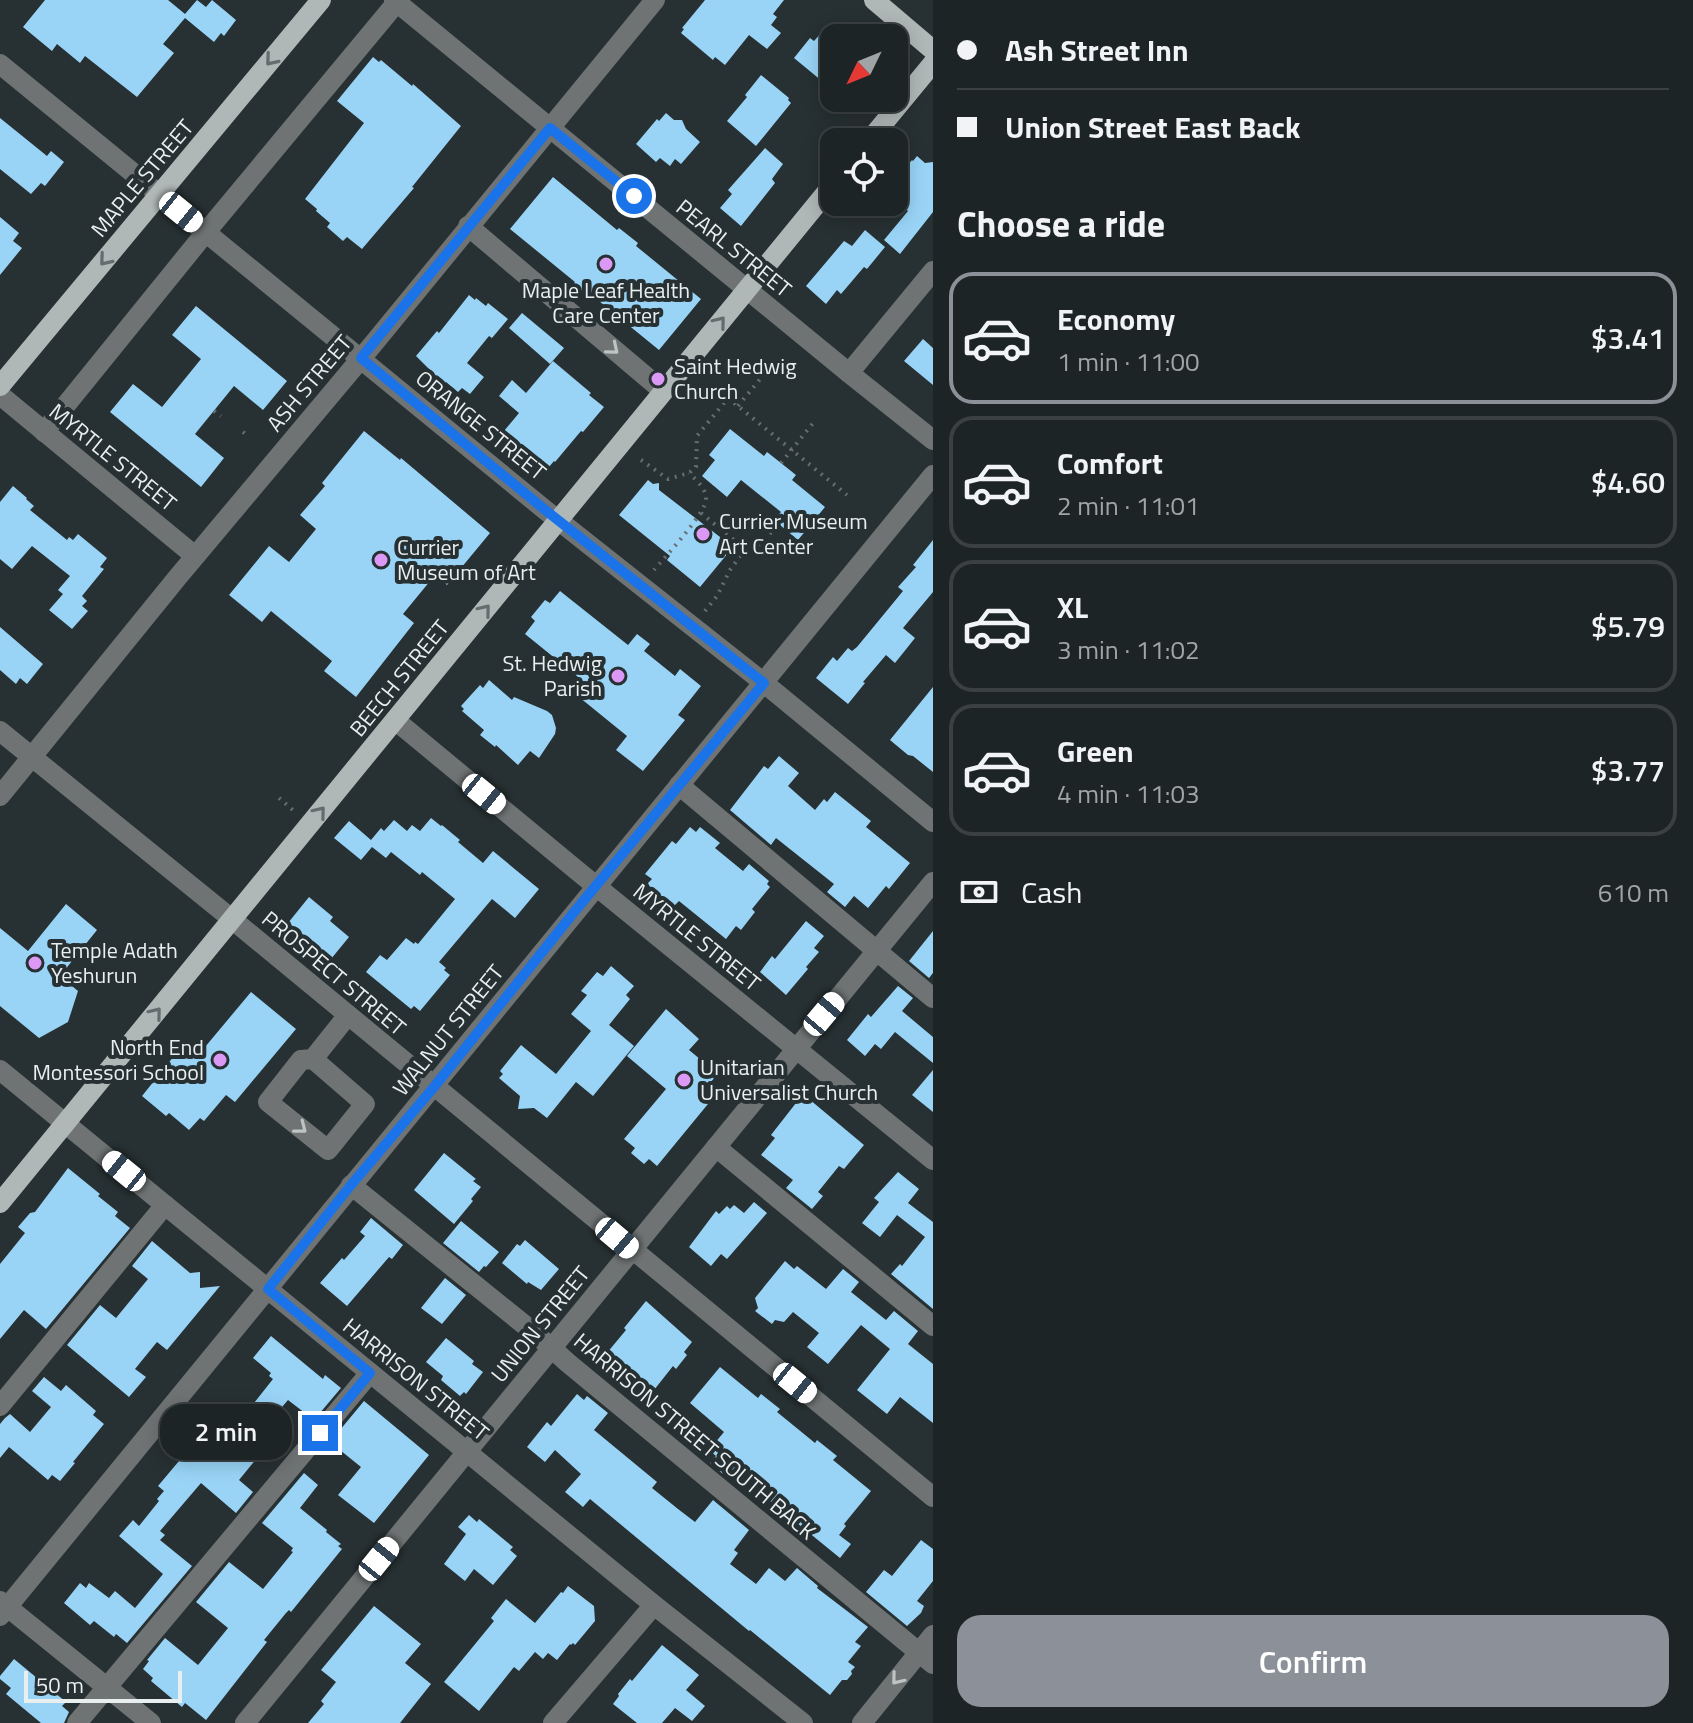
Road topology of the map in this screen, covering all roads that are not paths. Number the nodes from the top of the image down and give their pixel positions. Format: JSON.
{"nodes":[{"id":1,"x":321,"y":0,"type":"edge"},
{"id":2,"x":655,"y":0,"type":"edge"},
{"id":3,"x":874,"y":0,"type":"edge"},
{"id":4,"x":395,"y":1,"type":"edge"},
{"id":5,"x":933,"y":50,"type":"edge"},
{"id":6,"x":933,"y":63,"type":"edge"},
{"id":7,"x":0,"y":64,"type":"edge"},
{"id":8,"x":550,"y":128,"type":"junction"},
{"id":9,"x":880,"y":128,"type":"edge"},
{"id":10,"x":159,"y":195,"type":"junction"},
{"id":11,"x":820,"y":200,"type":"edge"},
{"id":12,"x":468,"y":226,"type":"junction"},
{"id":13,"x":206,"y":232,"type":"junction"},
{"id":14,"x":933,"y":271,"type":"edge"},
{"id":15,"x":746,"y":289,"type":"junction"},
{"id":16,"x":361,"y":358,"type":"junction"},
{"id":17,"x":849,"y":373,"type":"junction"},
{"id":18,"x":0,"y":386,"type":"edge"},
{"id":19,"x":663,"y":391,"type":"junction"},
{"id":20,"x":0,"y":395,"type":"edge"},
{"id":21,"x":44,"y":432,"type":"junction"},
{"id":22,"x":933,"y":440,"type":"edge"},
{"id":23,"x":933,"y":475,"type":"edge"},
{"id":24,"x":559,"y":520,"type":"junction"},
{"id":25,"x":195,"y":556,"type":"junction"},
{"id":26,"x":764,"y":683,"type":"junction"},
{"id":27,"x":395,"y":720,"type":"junction"},
{"id":28,"x":0,"y":731,"type":"edge"},
{"id":29,"x":32,"y":757,"type":"junction"},
{"id":30,"x":679,"y":785,"type":"junction"},
{"id":31,"x":0,"y":796,"type":"edge"},
{"id":32,"x":933,"y":822,"type":"edge"},
{"id":33,"x":933,"y":882,"type":"edge"},
{"id":34,"x":596,"y":887,"type":"junction"},
{"id":35,"x":233,"y":920,"type":"junction"},
{"id":36,"x":876,"y":951,"type":"junction"},
{"id":37,"x":933,"y":998,"type":"edge"},
{"id":38,"x":348,"y":1015,"type":"junction"},
{"id":39,"x":796,"y":1048,"type":"junction"},
{"id":40,"x":313,"y":1059,"type":"junction"},
{"id":41,"x":0,"y":1070,"type":"edge"},
{"id":42,"x":434,"y":1087,"type":"junction"},
{"id":43,"x":66,"y":1124,"type":"junction"},
{"id":44,"x":716,"y":1147,"type":"junction"},
{"id":45,"x":933,"y":1160,"type":"edge"},
{"id":46,"x":351,"y":1185,"type":"junction"},
{"id":47,"x":0,"y":1203,"type":"edge"},
{"id":48,"x":165,"y":1205,"type":"junction"},
{"id":49,"x":632,"y":1250,"type":"junction"},
{"id":50,"x":268,"y":1289,"type":"junction"},
{"id":51,"x":933,"y":1326,"type":"edge"},
{"id":52,"x":552,"y":1349,"type":"junction"},
{"id":53,"x":370,"y":1373,"type":"junction"},
{"id":54,"x":0,"y":1406,"type":"edge"},
{"id":55,"x":467,"y":1452,"type":"junction"},
{"id":56,"x":933,"y":1497,"type":"edge"},
{"id":57,"x":654,"y":1605,"type":"junction"},
{"id":58,"x":3,"y":1608,"type":"edge"},
{"id":59,"x":933,"y":1635,"type":"edge"},
{"id":60,"x":926,"y":1658,"type":"edge"},
{"id":61,"x":107,"y":1686,"type":"junction"},
{"id":62,"x":77,"y":1723,"type":"edge"},
{"id":63,"x":151,"y":1723,"type":"edge"},
{"id":64,"x":245,"y":1723,"type":"edge"},
{"id":65,"x":553,"y":1723,"type":"edge"},
{"id":66,"x":803,"y":1723,"type":"edge"},
{"id":67,"x":862,"y":1723,"type":"edge"}],
"edges":[{"from":1,"to":10,"type":"main road","name":"MAPLE STREET","one_way":true},
{"from":2,"to":8,"type":"street","name":"ASH STREET"},
{"from":3,"to":5,"type":"main road"},
{"from":4,"to":8,"type":"street","name":"PEARL STREET"},
{"from":4,"to":13,"type":"street"},
{"from":6,"to":9,"type":"main road"},
{"from":7,"to":10,"type":"street","name":"ORANGE STREET"},
{"from":8,"to":12,"type":"street","name":"ASH STREET"},
{"from":8,"to":15,"type":"street","name":"PEARL STREET"},
{"from":10,"to":13,"type":"street","name":"ORANGE STREET"},
{"from":10,"to":18,"type":"main road","name":"MAPLE STREET","one_way":true},
{"from":11,"to":15,"type":"main road","name":"BEECH STREET"},
{"from":12,"to":16,"type":"street","name":"ASH STREET"},
{"from":12,"to":19,"type":"street","one_way":true},
{"from":13,"to":16,"type":"street","name":"ORANGE STREET"},
{"from":13,"to":21,"type":"street"},
{"from":14,"to":17,"type":"street"},
{"from":15,"to":17,"type":"street","name":"PEARL STREET"},
{"from":19,"to":15,"type":"main road","name":"BEECH STREET","one_way":true},
{"from":16,"to":24,"type":"street","name":"ORANGE STREET"},
{"from":16,"to":25,"type":"street","name":"ASH STREET"},
{"from":17,"to":22,"type":"street","name":"PEARL STREET"},
{"from":19,"to":24,"type":"main road","name":"BEECH STREET"},
{"from":20,"to":21,"type":"street","name":"MYRTLE STREET"},
{"from":21,"to":25,"type":"street","name":"MYRTLE STREET"},
{"from":23,"to":26,"type":"street","name":"WALNUT STREET"},
{"from":24,"to":26,"type":"street","name":"ORANGE STREET"},
{"from":27,"to":24,"type":"main road","name":"BEECH STREET","one_way":true},
{"from":25,"to":29,"type":"street","name":"ASH STREET"},
{"from":26,"to":30,"type":"street","name":"WALNUT STREET"},
{"from":26,"to":32,"type":"street","name":"ORANGE STREET"},
{"from":27,"to":34,"type":"street","name":"MYRTLE STREET"},
{"from":35,"to":27,"type":"main road","name":"BEECH STREET","one_way":true},
{"from":28,"to":29,"type":"street","name":"PROSPECT STREET"},
{"from":29,"to":31,"type":"street","name":"ASH STREET"},
{"from":29,"to":35,"type":"street","name":"PROSPECT STREET"},
{"from":30,"to":34,"type":"street","name":"WALNUT STREET"},
{"from":30,"to":36,"type":"street"},
{"from":33,"to":36,"type":"street","name":"UNION STREET"},
{"from":34,"to":39,"type":"street","name":"MYRTLE STREET"},
{"from":34,"to":42,"type":"street","name":"WALNUT STREET"},
{"from":35,"to":38,"type":"street","name":"PROSPECT STREET"},
{"from":43,"to":35,"type":"main road","name":"BEECH STREET","one_way":true},
{"from":36,"to":37,"type":"street"},
{"from":36,"to":39,"type":"street","name":"UNION STREET"},
{"from":38,"to":40,"type":"street"},
{"from":38,"to":42,"type":"street","name":"PROSPECT STREET"},
{"from":39,"to":44,"type":"street","name":"UNION STREET"},
{"from":39,"to":45,"type":"street","name":"MYRTLE STREET"},
{"from":40,"to":40,"type":"street","one_way":true},
{"from":41,"to":43,"type":"street","name":"HARRISON STREET"},
{"from":42,"to":46,"type":"street","name":"WALNUT STREET"},
{"from":42,"to":49,"type":"street","name":"PROSPECT STREET"},
{"from":43,"to":47,"type":"main road","name":"BEECH STREET"},
{"from":43,"to":48,"type":"street","name":"HARRISON STREET"},
{"from":44,"to":49,"type":"street","name":"UNION STREET"},
{"from":44,"to":51,"type":"street"},
{"from":46,"to":50,"type":"street","name":"WALNUT STREET"},
{"from":46,"to":52,"type":"street","name":"HARRISON STREET SOUTH BACK"},
{"from":48,"to":50,"type":"street","name":"HARRISON STREET"},
{"from":48,"to":54,"type":"street"},
{"from":49,"to":52,"type":"street","name":"UNION STREET"},
{"from":49,"to":56,"type":"street","name":"PROSPECT STREET"},
{"from":50,"to":53,"type":"street","name":"HARRISON STREET"},
{"from":50,"to":58,"type":"street","name":"WALNUT STREET"},
{"from":52,"to":55,"type":"street","name":"UNION STREET"},
{"from":52,"to":60,"type":"street","name":"HARRISON STREET SOUTH BACK"},
{"from":53,"to":55,"type":"street","name":"HARRISON STREET"},
{"from":53,"to":61,"type":"street"},
{"from":55,"to":57,"type":"street","name":"HARRISON STREET"},
{"from":55,"to":64,"type":"street","name":"UNION STREET"},
{"from":57,"to":65,"type":"street"},
{"from":57,"to":66,"type":"street","name":"HARRISON STREET"},
{"from":58,"to":61,"type":"street"},
{"from":59,"to":60,"type":"street"},
{"from":60,"to":67,"type":"street","one_way":true},
{"from":61,"to":62,"type":"street"},
{"from":61,"to":63,"type":"street"}]}
